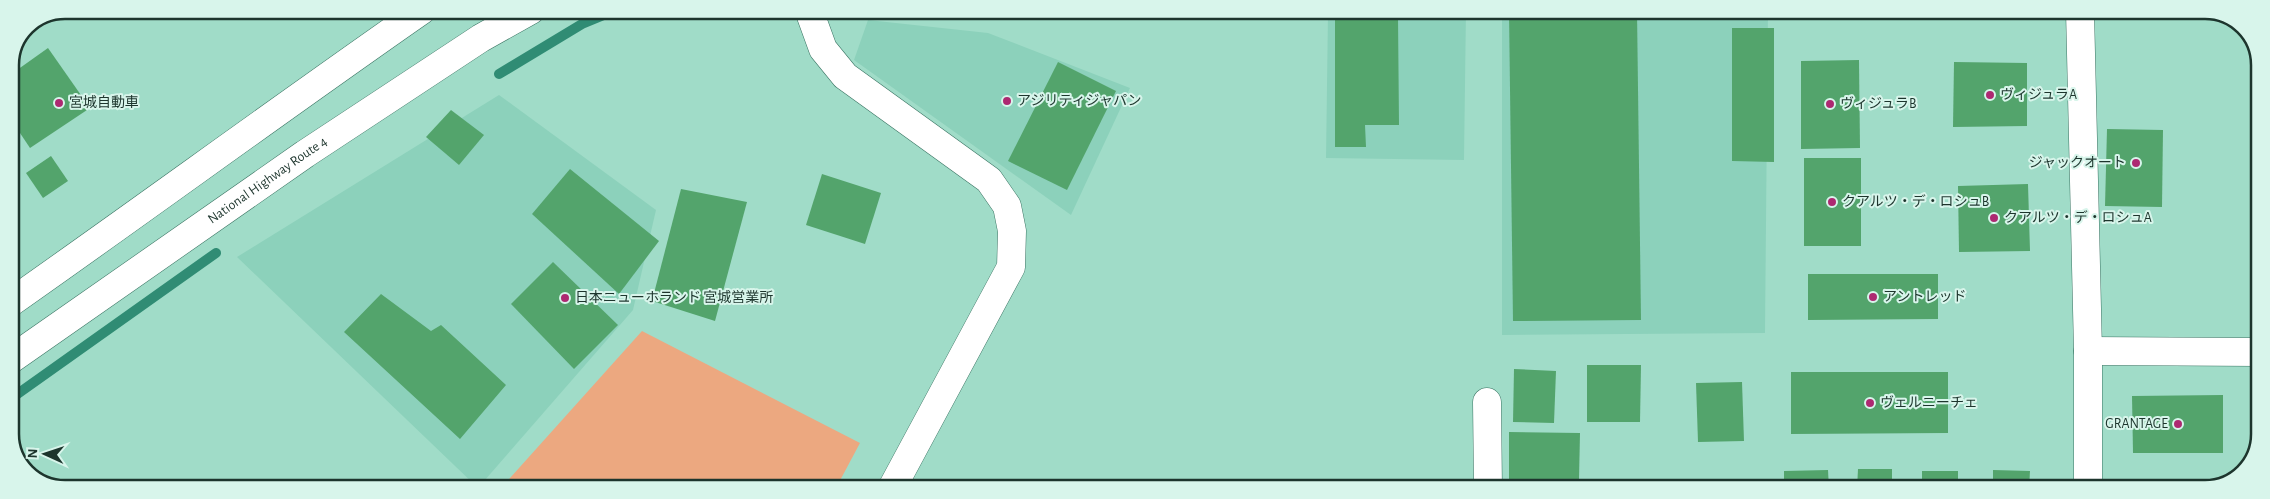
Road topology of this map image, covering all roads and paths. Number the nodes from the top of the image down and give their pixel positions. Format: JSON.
{"nodes":[{"id":1,"x":409,"y":19,"type":"edge"},
{"id":2,"x":515,"y":19,"type":"edge"},
{"id":3,"x":812,"y":19,"type":"edge"},
{"id":4,"x":2080,"y":19,"type":"edge"},
{"id":5,"x":19,"y":297,"type":"edge"},
{"id":6,"x":2088,"y":351,"type":"junction"},
{"id":7,"x":2251,"y":352,"type":"edge"},
{"id":8,"x":19,"y":354,"type":"edge"},
{"id":9,"x":1488,"y":402,"type":"dead end"},
{"id":10,"x":896,"y":480,"type":"edge"},
{"id":11,"x":1488,"y":480,"type":"edge"},
{"id":12,"x":2088,"y":480,"type":"edge"}],
"edges":[{"from":1,"to":5,"type":"main road"},
{"from":2,"to":8,"type":"main road","name":"National Highway Route 4"},
{"from":3,"to":10,"type":"main road"},
{"from":4,"to":6,"type":"main road"},
{"from":6,"to":7,"type":"main road"},
{"from":6,"to":12,"type":"main road"},
{"from":9,"to":11,"type":"main road"}]}
